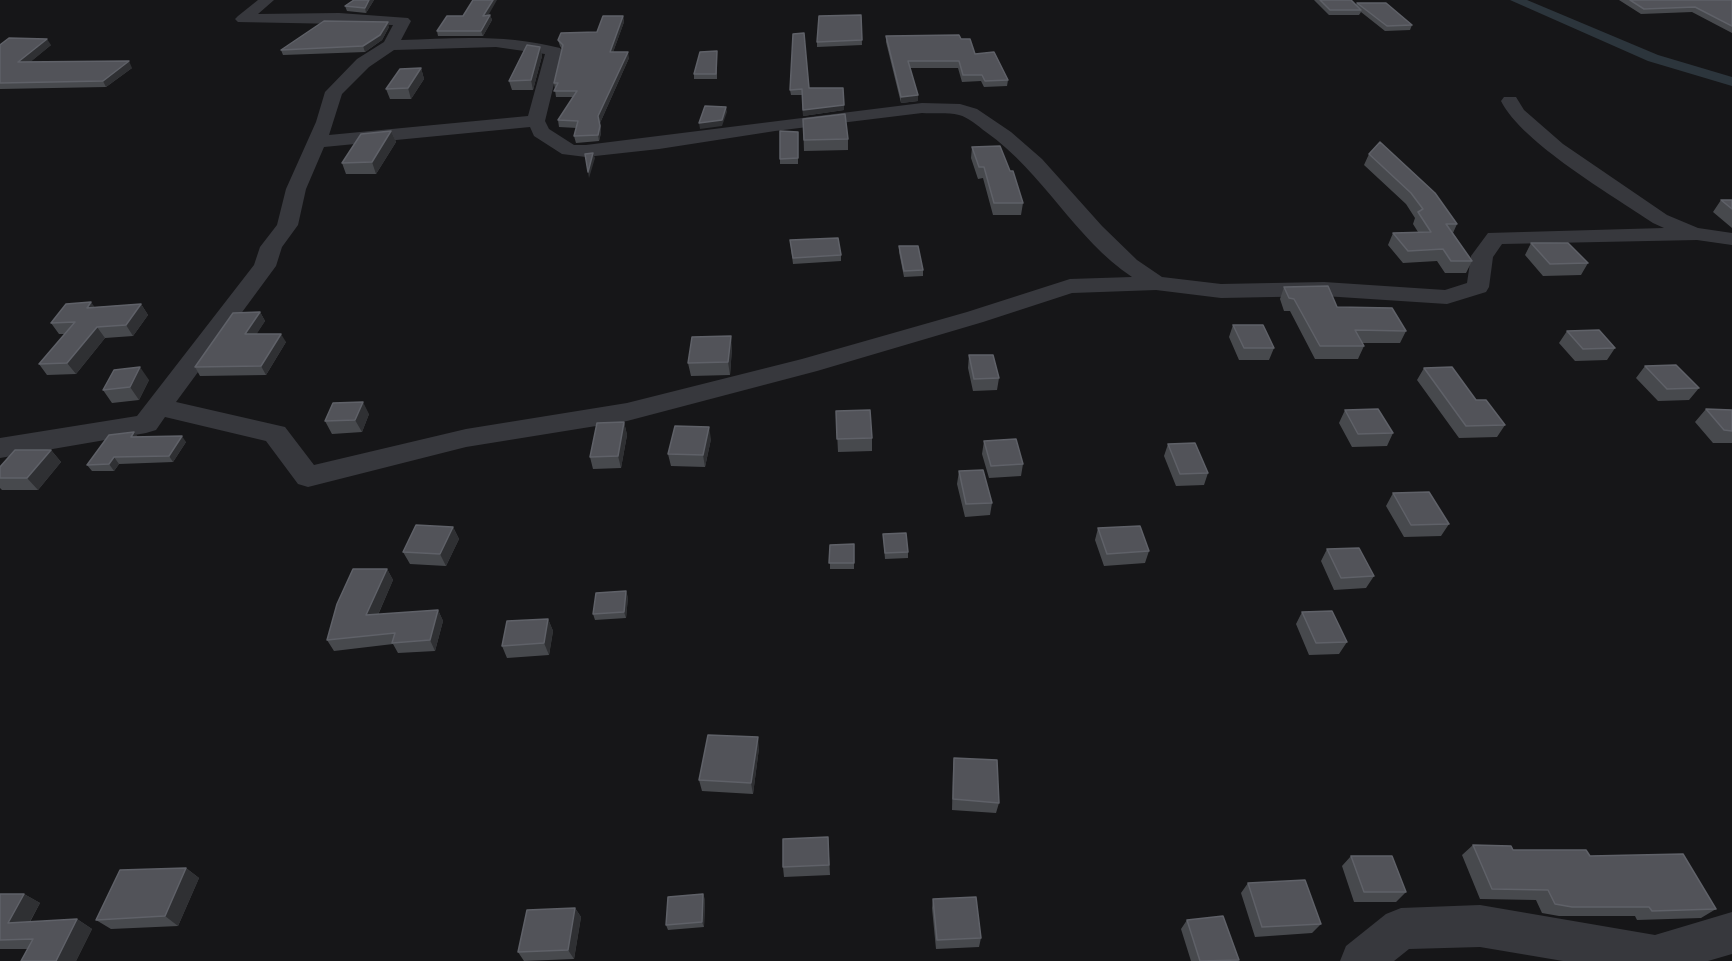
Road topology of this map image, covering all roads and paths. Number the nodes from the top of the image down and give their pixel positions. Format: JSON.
{"nodes":[{"id":1,"x":267,"y":0,"type":"edge"},
{"id":2,"x":390,"y":45,"type":"junction"},
{"id":3,"x":1510,"y":101,"type":"dead end"},
{"id":4,"x":536,"y":121,"type":"junction"},
{"id":5,"x":315,"y":142,"type":"junction"},
{"id":6,"x":1697,"y":234,"type":"junction"},
{"id":7,"x":1732,"y":239,"type":"edge"},
{"id":8,"x":1156,"y":283,"type":"junction"},
{"id":9,"x":158,"y":407,"type":"junction"},
{"id":10,"x":0,"y":448,"type":"edge"},
{"id":11,"x":1732,"y":933,"type":"edge"},
{"id":12,"x":1361,"y":961,"type":"edge"}],
"edges":[{"from":1,"to":2,"type":"street"},
{"from":2,"to":4,"type":"street"},
{"from":2,"to":5,"type":"street"},
{"from":3,"to":6,"type":"street"},
{"from":4,"to":5,"type":"street"},
{"from":4,"to":8,"type":"street"},
{"from":5,"to":9,"type":"street"},
{"from":6,"to":7,"type":"street"},
{"from":6,"to":8,"type":"street"},
{"from":8,"to":9,"type":"street"},
{"from":9,"to":10,"type":"street"},
{"from":11,"to":12,"type":"street"}]}
